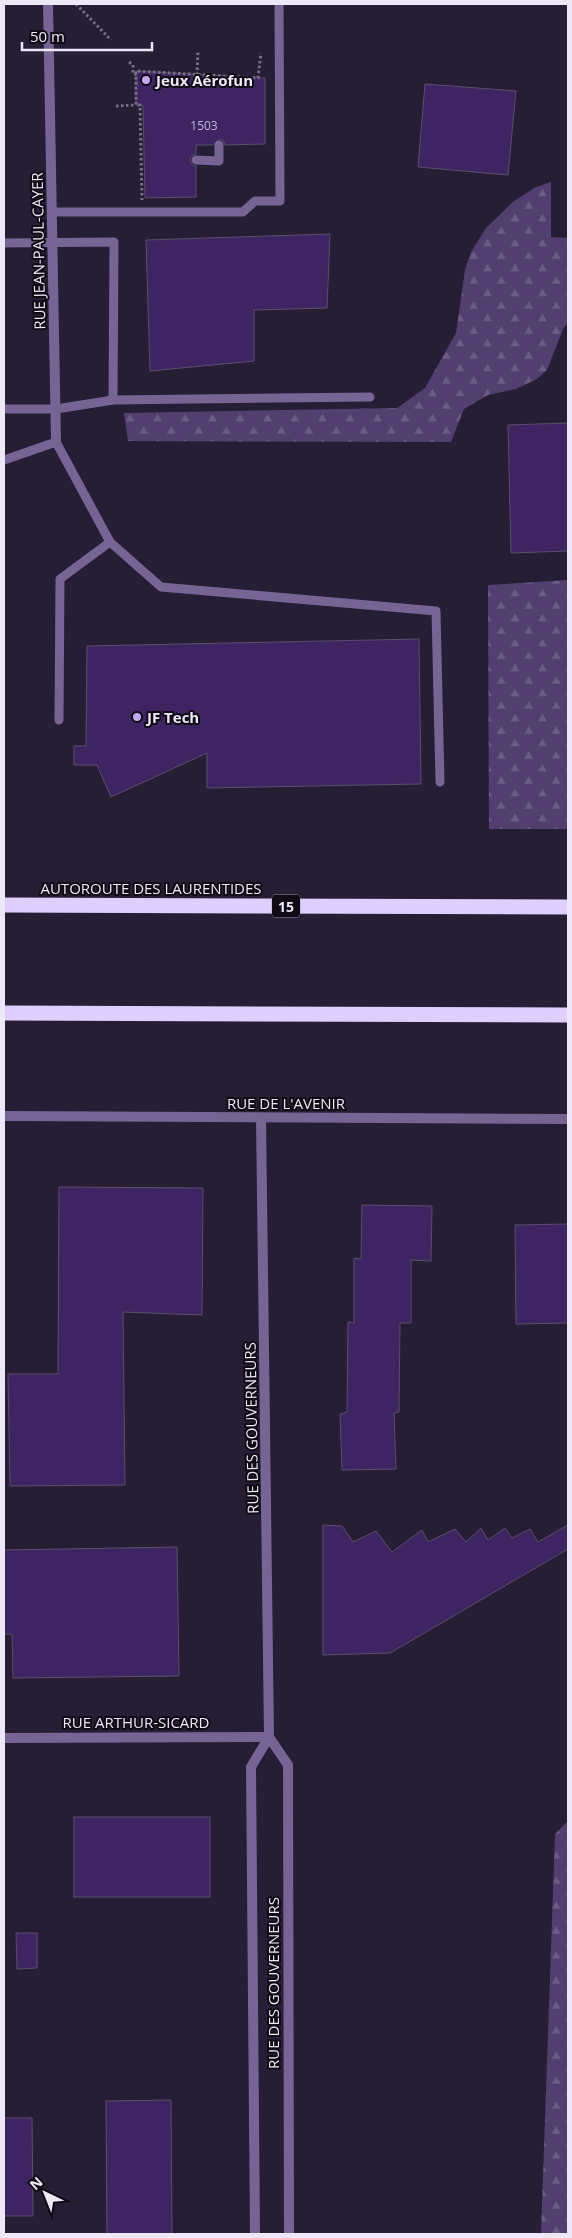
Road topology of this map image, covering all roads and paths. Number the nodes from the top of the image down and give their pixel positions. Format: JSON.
{"nodes":[{"id":1,"x":48,"y":4,"type":"edge"},
{"id":2,"x":76,"y":4,"type":"edge"},
{"id":3,"x":279,"y":4,"type":"edge"},
{"id":4,"x":111,"y":40,"type":"dead end"},
{"id":5,"x":198,"y":50,"type":"dead end"},
{"id":6,"x":261,"y":53,"type":"dead end"},
{"id":7,"x":129,"y":62,"type":"dead end"},
{"id":8,"x":136,"y":74,"type":"junction"},
{"id":9,"x":197,"y":75,"type":"junction"},
{"id":10,"x":136,"y":105,"type":"junction"},
{"id":11,"x":116,"y":106,"type":"dead end"},
{"id":12,"x":219,"y":145,"type":"dead end"},
{"id":13,"x":196,"y":160,"type":"dead end"},
{"id":14,"x":142,"y":202,"type":"dead end"},
{"id":15,"x":52,"y":212,"type":"junction"},
{"id":16,"x":4,"y":243,"type":"edge"},
{"id":17,"x":52,"y":243,"type":"junction"},
{"id":18,"x":370,"y":397,"type":"dead end"},
{"id":19,"x":113,"y":400,"type":"junction"},
{"id":20,"x":4,"y":409,"type":"edge"},
{"id":21,"x":56,"y":409,"type":"junction"},
{"id":22,"x":56,"y":442,"type":"junction"},
{"id":23,"x":4,"y":460,"type":"edge"},
{"id":24,"x":110,"y":542,"type":"junction"},
{"id":25,"x":59,"y":720,"type":"dead end"},
{"id":26,"x":440,"y":782,"type":"dead end"},
{"id":27,"x":4,"y":905,"type":"edge"},
{"id":28,"x":568,"y":907,"type":"edge"},
{"id":29,"x":4,"y":1013,"type":"edge"},
{"id":30,"x":568,"y":1015,"type":"edge"},
{"id":31,"x":4,"y":1116,"type":"edge"},
{"id":32,"x":261,"y":1118,"type":"junction"},
{"id":33,"x":568,"y":1119,"type":"edge"},
{"id":34,"x":269,"y":1737,"type":"junction"},
{"id":35,"x":4,"y":1738,"type":"edge"},
{"id":36,"x":254,"y":2234,"type":"edge"},
{"id":37,"x":289,"y":2234,"type":"edge"}],
"edges":[{"from":1,"to":15,"type":"street","name":"RUE JEAN-PAUL-CAYER"},
{"from":2,"to":4,"type":"path"},
{"from":3,"to":15,"type":"lane"},
{"from":5,"to":9,"type":"path"},
{"from":6,"to":9,"type":"path"},
{"from":7,"to":8,"type":"path"},
{"from":8,"to":9,"type":"path"},
{"from":8,"to":10,"type":"path"},
{"from":10,"to":11,"type":"path"},
{"from":10,"to":14,"type":"path"},
{"from":12,"to":13,"type":"lane"},
{"from":15,"to":17,"type":"street","name":"RUE JEAN-PAUL-CAYER"},
{"from":16,"to":17,"type":"lane"},
{"from":17,"to":19,"type":"lane"},
{"from":17,"to":21,"type":"street","name":"RUE JEAN-PAUL-CAYER"},
{"from":18,"to":19,"type":"lane"},
{"from":19,"to":21,"type":"lane"},
{"from":20,"to":21,"type":"lane"},
{"from":21,"to":22,"type":"street","name":"RUE JEAN-PAUL-CAYER"},
{"from":22,"to":23,"type":"lane"},
{"from":22,"to":24,"type":"lane"},
{"from":24,"to":25,"type":"lane"},
{"from":24,"to":26,"type":"lane"},
{"from":27,"to":28,"type":"highway","name":"AUTOROUTE DES LAURENTIDES","number":"15"},
{"from":29,"to":30,"type":"highway"},
{"from":31,"to":32,"type":"street","name":"RUE DE L'AVENIR"},
{"from":32,"to":33,"type":"street","name":"RUE DE L'AVENIR"},
{"from":32,"to":34,"type":"street","name":"RUE DES GOUVERNEURS"},
{"from":34,"to":35,"type":"street","name":"RUE ARTHUR-SICARD"},
{"from":34,"to":36,"type":"street","name":"RUE DES GOUVERNEURS"},
{"from":34,"to":37,"type":"street","name":"RUE DES GOUVERNEURS"}]}
